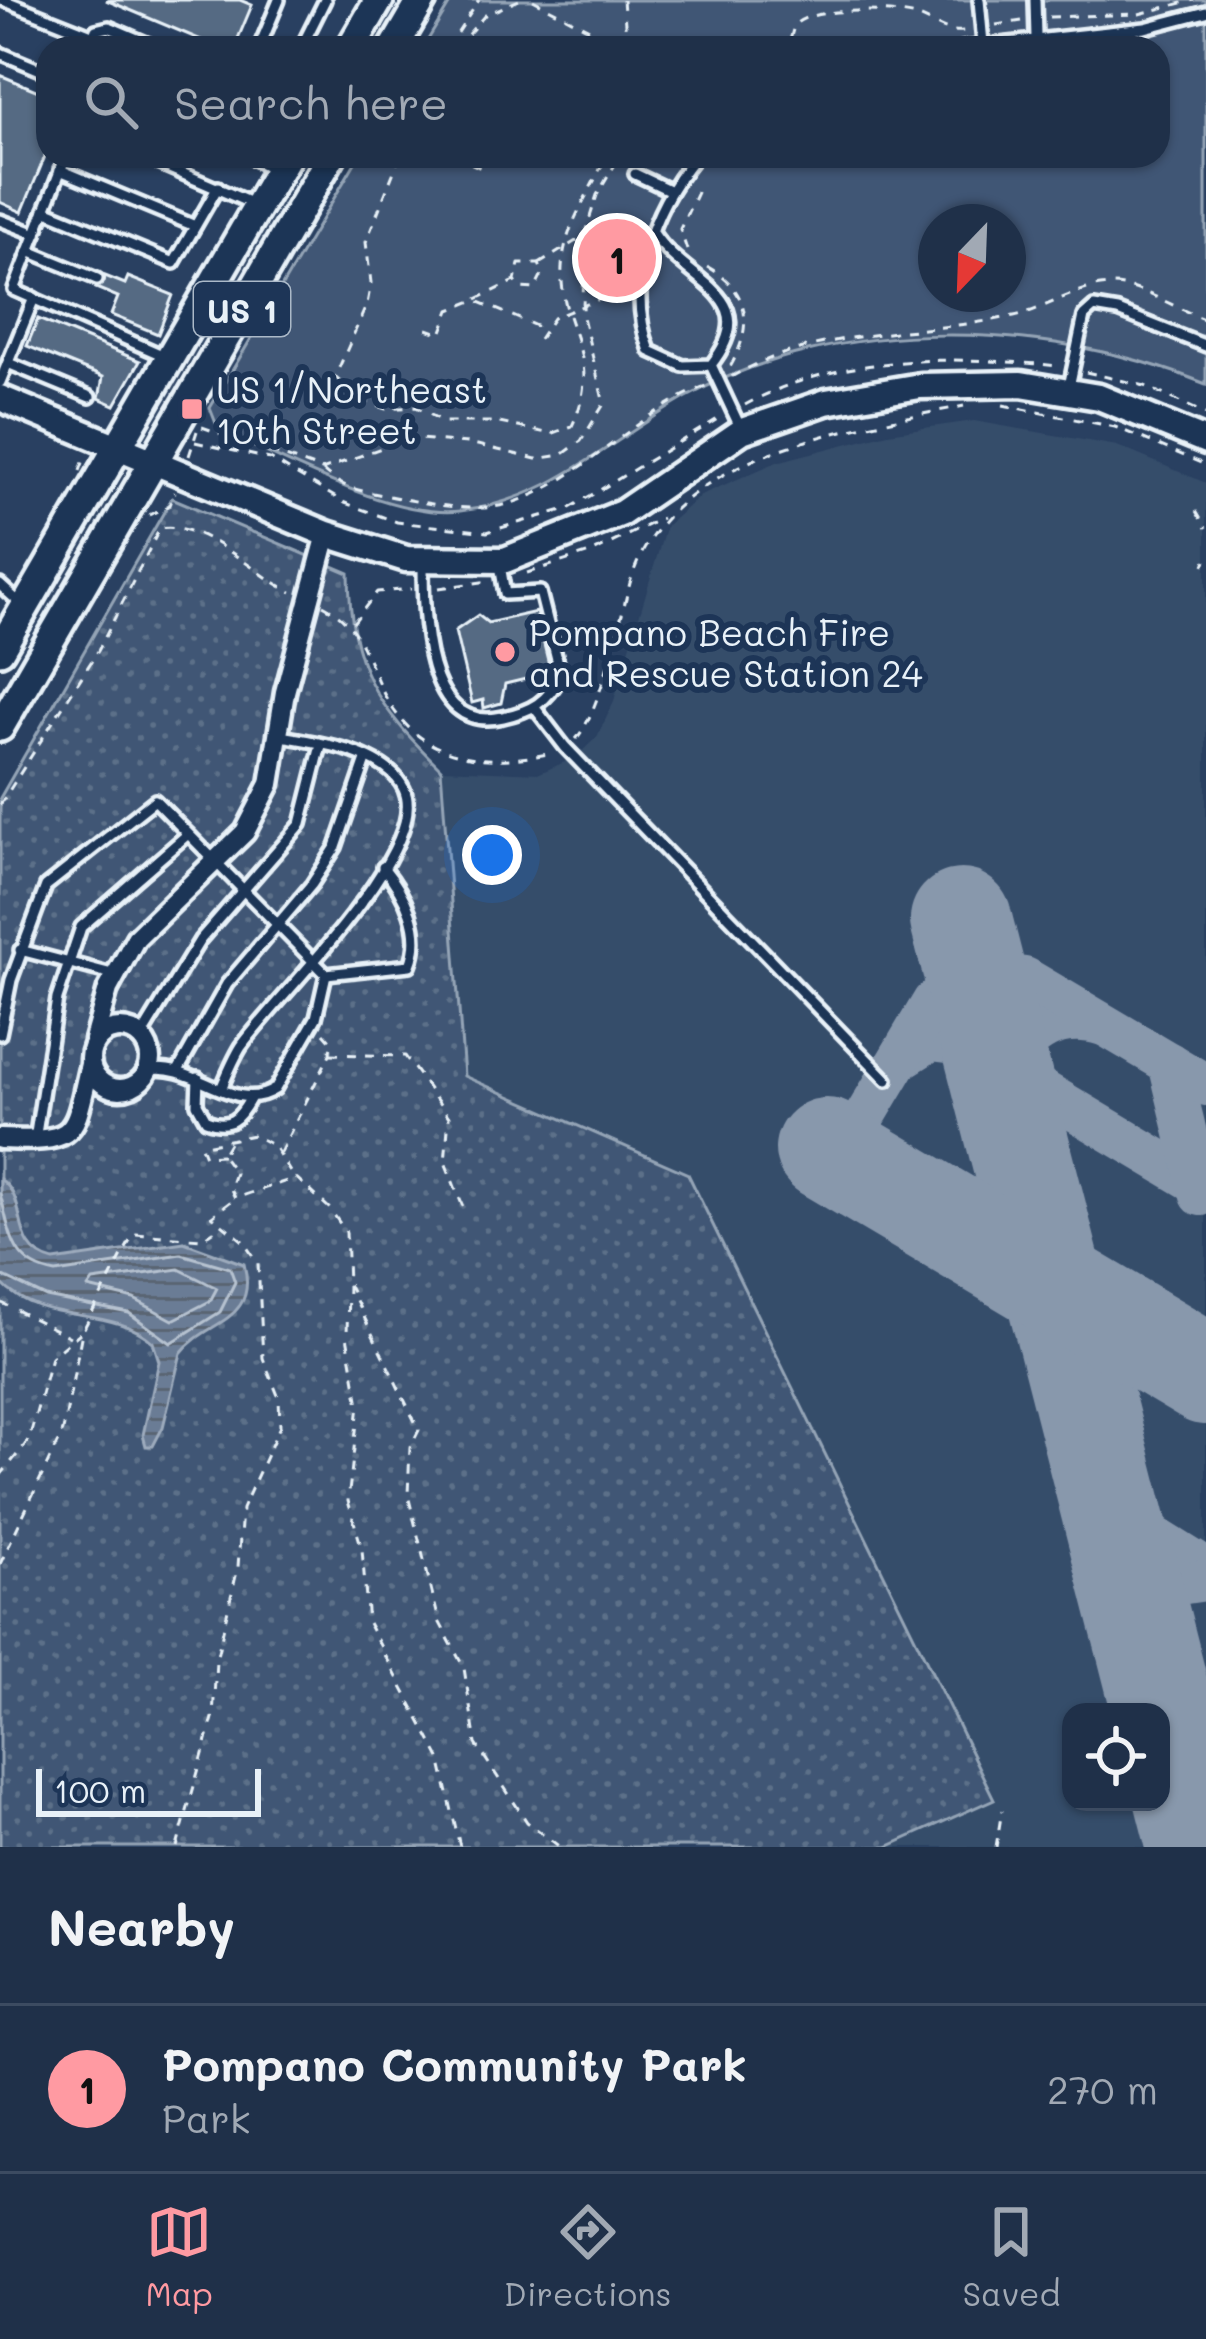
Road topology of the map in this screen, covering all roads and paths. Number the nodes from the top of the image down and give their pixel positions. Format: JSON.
{"nodes":[{"id":1,"x":3,"y":0,"type":"edge"},
{"id":2,"x":279,"y":0,"type":"edge"},
{"id":3,"x":325,"y":0,"type":"edge"},
{"id":4,"x":379,"y":0,"type":"edge"},
{"id":5,"x":422,"y":0,"type":"edge"},
{"id":6,"x":479,"y":0,"type":"edge"},
{"id":7,"x":519,"y":0,"type":"edge"},
{"id":8,"x":533,"y":0,"type":"edge"},
{"id":9,"x":623,"y":0,"type":"edge"},
{"id":10,"x":979,"y":0,"type":"edge"},
{"id":11,"x":1035,"y":0,"type":"edge"},
{"id":12,"x":1206,"y":12,"type":"edge"},
{"id":13,"x":94,"y":36,"type":"joint"},
{"id":14,"x":130,"y":36,"type":"edge"},
{"id":15,"x":265,"y":36,"type":"edge"},
{"id":16,"x":307,"y":36,"type":"edge"},
{"id":17,"x":358,"y":36,"type":"edge"},
{"id":18,"x":401,"y":36,"type":"edge"},
{"id":19,"x":456,"y":36,"type":"edge"},
{"id":20,"x":467,"y":36,"type":"edge"},
{"id":21,"x":594,"y":36,"type":"edge"},
{"id":22,"x":626,"y":36,"type":"edge"},
{"id":23,"x":982,"y":36,"type":"edge"},
{"id":24,"x":1036,"y":36,"type":"edge"},
{"id":25,"x":1048,"y":36,"type":"edge"},
{"id":26,"x":0,"y":53,"type":"edge"},
{"id":27,"x":36,"y":68,"type":"edge"},
{"id":28,"x":170,"y":168,"type":"edge"},
{"id":29,"x":281,"y":168,"type":"edge"},
{"id":30,"x":325,"y":168,"type":"edge"},
{"id":31,"x":395,"y":168,"type":"edge"},
{"id":32,"x":601,"y":168,"type":"edge"},
{"id":33,"x":613,"y":168,"type":"edge"},
{"id":34,"x":686,"y":168,"type":"edge"},
{"id":35,"x":61,"y":170,"type":"joint"},
{"id":36,"x":635,"y":174,"type":"dead end"},
{"id":37,"x":700,"y":187,"type":"dead end"},
{"id":38,"x":218,"y":188,"type":"junction"},
{"id":39,"x":669,"y":190,"type":"junction"},
{"id":40,"x":258,"y":207,"type":"junction"},
{"id":41,"x":45,"y":210,"type":"junction"},
{"id":42,"x":0,"y":220,"type":"edge"},
{"id":43,"x":195,"y":226,"type":"junction"},
{"id":44,"x":653,"y":233,"type":"junction"},
{"id":45,"x":35,"y":234,"type":"junction"},
{"id":46,"x":584,"y":236,"type":"junction"},
{"id":47,"x":568,"y":242,"type":"junction"},
{"id":48,"x":29,"y":251,"type":"junction"},
{"id":49,"x":691,"y":256,"type":"dead end"},
{"id":50,"x":538,"y":264,"type":"junction"},
{"id":51,"x":704,"y":266,"type":"dead end"},
{"id":52,"x":97,"y":279,"type":"dead end"},
{"id":53,"x":515,"y":281,"type":"junction"},
{"id":54,"x":0,"y":284,"type":"edge"},
{"id":55,"x":14,"y":290,"type":"junction"},
{"id":56,"x":34,"y":298,"type":"junction"},
{"id":57,"x":602,"y":298,"type":"dead end"},
{"id":58,"x":475,"y":300,"type":"junction"},
{"id":59,"x":581,"y":305,"type":"junction"},
{"id":60,"x":566,"y":312,"type":"junction"},
{"id":61,"x":1206,"y":320,"type":"edge"},
{"id":62,"x":427,"y":329,"type":"dead end"},
{"id":63,"x":543,"y":329,"type":"junction"},
{"id":64,"x":539,"y":339,"type":"dead end"},
{"id":65,"x":1206,"y":346,"type":"edge"},
{"id":66,"x":170,"y":358,"type":"junction"},
{"id":67,"x":8,"y":363,"type":"junction"},
{"id":68,"x":711,"y":364,"type":"junction"},
{"id":69,"x":733,"y":376,"type":"junction"},
{"id":70,"x":719,"y":381,"type":"junction"},
{"id":71,"x":1071,"y":381,"type":"junction"},
{"id":72,"x":0,"y":382,"type":"edge"},
{"id":73,"x":90,"y":397,"type":"dead end"},
{"id":74,"x":0,"y":398,"type":"edge"},
{"id":75,"x":973,"y":404,"type":"dead end"},
{"id":76,"x":989,"y":404,"type":"dead end"},
{"id":77,"x":1206,"y":414,"type":"edge"},
{"id":78,"x":737,"y":422,"type":"junction"},
{"id":79,"x":1206,"y":441,"type":"edge"},
{"id":80,"x":195,"y":442,"type":"junction"},
{"id":81,"x":107,"y":443,"type":"junction"},
{"id":82,"x":153,"y":462,"type":"junction"},
{"id":83,"x":1206,"y":465,"type":"edge"},
{"id":84,"x":322,"y":470,"type":"junction"},
{"id":85,"x":182,"y":474,"type":"junction"},
{"id":86,"x":95,"y":488,"type":"junction"},
{"id":87,"x":129,"y":504,"type":"junction"},
{"id":88,"x":1196,"y":511,"type":"dead end"},
{"id":89,"x":1206,"y":528,"type":"edge"},
{"id":90,"x":327,"y":534,"type":"junction"},
{"id":91,"x":423,"y":559,"type":"junction"},
{"id":92,"x":499,"y":560,"type":"junction"},
{"id":93,"x":0,"y":585,"type":"edge"},
{"id":94,"x":307,"y":599,"type":"junction"},
{"id":95,"x":25,"y":607,"type":"junction"},
{"id":96,"x":0,"y":650,"type":"edge"},
{"id":97,"x":535,"y":707,"type":"junction"},
{"id":98,"x":0,"y":727,"type":"edge"},
{"id":99,"x":278,"y":736,"type":"junction"},
{"id":100,"x":321,"y":745,"type":"junction"},
{"id":101,"x":565,"y":747,"type":"junction"},
{"id":102,"x":367,"y":760,"type":"junction"},
{"id":103,"x":0,"y":806,"type":"edge"},
{"id":104,"x":188,"y":834,"type":"junction"},
{"id":105,"x":214,"y":862,"type":"junction"},
{"id":106,"x":383,"y":867,"type":"junction"},
{"id":107,"x":242,"y":893,"type":"junction"},
{"id":108,"x":275,"y":925,"type":"junction"},
{"id":109,"x":20,"y":950,"type":"junction"},
{"id":110,"x":69,"y":961,"type":"junction"},
{"id":111,"x":309,"y":962,"type":"junction"},
{"id":112,"x":326,"y":974,"type":"junction"},
{"id":113,"x":116,"y":975,"type":"junction"},
{"id":114,"x":315,"y":1021,"type":"junction"},
{"id":115,"x":0,"y":1034,"type":"edge"},
{"id":116,"x":142,"y":1035,"type":"junction"},
{"id":117,"x":94,"y":1040,"type":"junction"},
{"id":118,"x":330,"y":1054,"type":"junction"},
{"id":119,"x":90,"y":1064,"type":"junction"},
{"id":120,"x":178,"y":1069,"type":"junction"},
{"id":121,"x":149,"y":1070,"type":"junction"},
{"id":122,"x":198,"y":1078,"type":"junction"},
{"id":123,"x":887,"y":1080,"type":"dead end"},
{"id":124,"x":107,"y":1087,"type":"junction"},
{"id":125,"x":221,"y":1089,"type":"junction"},
{"id":126,"x":250,"y":1099,"type":"junction"},
{"id":127,"x":86,"y":1103,"type":"junction"},
{"id":128,"x":0,"y":1138,"type":"edge"},
{"id":129,"x":35,"y":1141,"type":"junction"},
{"id":130,"x":230,"y":1142,"type":"junction"},
{"id":131,"x":279,"y":1154,"type":"junction"},
{"id":132,"x":222,"y":1155,"type":"junction"},
{"id":133,"x":296,"y":1178,"type":"junction"},
{"id":134,"x":235,"y":1198,"type":"junction"},
{"id":135,"x":463,"y":1207,"type":"dead end"},
{"id":136,"x":220,"y":1227,"type":"junction"},
{"id":137,"x":348,"y":1283,"type":"junction"},
{"id":138,"x":0,"y":1302,"type":"edge"},
{"id":139,"x":82,"y":1332,"type":"junction"},
{"id":140,"x":72,"y":1338,"type":"junction"},
{"id":141,"x":0,"y":1476,"type":"edge"},
{"id":142,"x":0,"y":1564,"type":"edge"},
{"id":143,"x":1002,"y":1810,"type":"dead end"},
{"id":144,"x":177,"y":1847,"type":"edge"},
{"id":145,"x":460,"y":1847,"type":"edge"},
{"id":146,"x":560,"y":1847,"type":"edge"},
{"id":147,"x":996,"y":1847,"type":"edge"}],
"edges":[{"from":1,"to":13,"type":"lane"},
{"from":2,"to":15,"type":"lane"},
{"from":3,"to":16,"type":"lane"},
{"from":4,"to":17,"type":"main road"},
{"from":5,"to":18,"type":"main road"},
{"from":6,"to":19,"type":"path"},
{"from":7,"to":20,"type":"path"},
{"from":8,"to":21,"type":"path"},
{"from":9,"to":22,"type":"path"},
{"from":10,"to":23,"type":"lane"},
{"from":11,"to":24,"type":"lane"},
{"from":12,"to":25,"type":"lane"},
{"from":13,"to":14,"type":"lane"},
{"from":26,"to":27,"type":"lane"},
{"from":28,"to":38,"type":"lane"},
{"from":29,"to":40,"type":"main road","number":"US 1"},
{"from":30,"to":82,"type":"main road","number":"US 1"},
{"from":31,"to":60,"type":"path"},
{"from":32,"to":47,"type":"path"},
{"from":33,"to":46,"type":"path"},
{"from":34,"to":39,"type":"lane"},
{"from":35,"to":41,"type":"lane"},
{"from":35,"to":43,"type":"lane"},
{"from":36,"to":39,"type":"lane"},
{"from":37,"to":49,"type":"path"},
{"from":38,"to":40,"type":"lane"},
{"from":38,"to":43,"type":"lane"},
{"from":39,"to":44,"type":"lane"},
{"from":40,"to":66,"type":"main road","number":"US 1"},
{"from":41,"to":43,"type":"lane"},
{"from":41,"to":45,"type":"lane"},
{"from":42,"to":45,"type":"lane"},
{"from":44,"to":68,"type":"lane"},
{"from":44,"to":68,"type":"lane"},
{"from":45,"to":48,"type":"lane"},
{"from":46,"to":47,"type":"path"},
{"from":46,"to":59,"type":"path"},
{"from":47,"to":50,"type":"path"},
{"from":47,"to":60,"type":"path"},
{"from":48,"to":52,"type":"lane"},
{"from":48,"to":55,"type":"lane"},
{"from":50,"to":53,"type":"path"},
{"from":50,"to":53,"type":"path"},
{"from":51,"to":69,"type":"path"},
{"from":53,"to":58,"type":"path"},
{"from":54,"to":55,"type":"lane"},
{"from":55,"to":56,"type":"lane"},
{"from":56,"to":66,"type":"lane"},
{"from":56,"to":67,"type":"lane"},
{"from":57,"to":59,"type":"path"},
{"from":58,"to":62,"type":"path"},
{"from":58,"to":63,"type":"path"},
{"from":59,"to":60,"type":"path"},
{"from":59,"to":84,"type":"path"},
{"from":60,"to":63,"type":"path"},
{"from":61,"to":69,"type":"path"},
{"from":63,"to":64,"type":"path"},
{"from":65,"to":71,"type":"lane"},
{"from":66,"to":81,"type":"main road","number":"US 1"},
{"from":67,"to":72,"type":"lane"},
{"from":67,"to":73,"type":"lane"},
{"from":68,"to":70,"type":"lane"},
{"from":69,"to":70,"type":"path"},
{"from":70,"to":78,"type":"lane"},
{"from":70,"to":84,"type":"path"},
{"from":71,"to":77,"type":"path"},
{"from":71,"to":78,"type":"street"},
{"from":71,"to":78,"type":"path"},
{"from":71,"to":79,"type":"street"},
{"from":74,"to":81,"type":"street"},
{"from":75,"to":101,"type":"path"},
{"from":76,"to":83,"type":"path"},
{"from":78,"to":80,"type":"path"},
{"from":78,"to":92,"type":"street"},
{"from":80,"to":84,"type":"path"},
{"from":80,"to":85,"type":"path"},
{"from":81,"to":82,"type":"street"},
{"from":81,"to":86,"type":"main road","number":"US 1"},
{"from":81,"to":86,"type":"path"},
{"from":82,"to":85,"type":"street"},
{"from":82,"to":87,"type":"main road","number":"US 1"},
{"from":85,"to":87,"type":"path"},
{"from":85,"to":90,"type":"street"},
{"from":86,"to":95,"type":"main road","number":"US 1"},
{"from":87,"to":98,"type":"main road","number":"US 1"},
{"from":88,"to":89,"type":"path"},
{"from":90,"to":91,"type":"street"},
{"from":90,"to":94,"type":"street"},
{"from":91,"to":92,"type":"street"},
{"from":91,"to":97,"type":"lane"},
{"from":92,"to":97,"type":"lane"},
{"from":93,"to":95,"type":"lane"},
{"from":94,"to":99,"type":"street"},
{"from":94,"to":101,"type":"path"},
{"from":94,"to":103,"type":"path"},
{"from":95,"to":96,"type":"main road","number":"US 1"},
{"from":97,"to":101,"type":"lane"},
{"from":99,"to":100,"type":"lane"},
{"from":99,"to":105,"type":"street"},
{"from":100,"to":102,"type":"lane"},
{"from":100,"to":107,"type":"lane"},
{"from":101,"to":123,"type":"lane"},
{"from":102,"to":106,"type":"lane"},
{"from":102,"to":108,"type":"lane"},
{"from":104,"to":105,"type":"lane"},
{"from":104,"to":109,"type":"lane"},
{"from":104,"to":110,"type":"lane"},
{"from":105,"to":107,"type":"lane"},
{"from":105,"to":113,"type":"street"},
{"from":106,"to":111,"type":"lane"},
{"from":106,"to":112,"type":"lane"},
{"from":107,"to":108,"type":"lane"},
{"from":107,"to":116,"type":"lane"},
{"from":108,"to":111,"type":"lane"},
{"from":108,"to":120,"type":"lane"},
{"from":109,"to":110,"type":"lane"},
{"from":109,"to":115,"type":"lane"},
{"from":110,"to":113,"type":"lane"},
{"from":110,"to":129,"type":"lane"},
{"from":111,"to":112,"type":"lane"},
{"from":111,"to":125,"type":"lane"},
{"from":112,"to":114,"type":"lane"},
{"from":113,"to":117,"type":"street"},
{"from":114,"to":118,"type":"path"},
{"from":114,"to":126,"type":"lane"},
{"from":116,"to":117,"type":"street"},
{"from":116,"to":121,"type":"street"},
{"from":117,"to":119,"type":"street"},
{"from":118,"to":131,"type":"path"},
{"from":118,"to":135,"type":"path"},
{"from":119,"to":124,"type":"street"},
{"from":119,"to":127,"type":"street"},
{"from":120,"to":121,"type":"lane"},
{"from":120,"to":122,"type":"lane"},
{"from":121,"to":124,"type":"street"},
{"from":122,"to":125,"type":"lane"},
{"from":122,"to":126,"type":"lane"},
{"from":124,"to":127,"type":"street"},
{"from":125,"to":126,"type":"lane"},
{"from":127,"to":129,"type":"street"},
{"from":128,"to":129,"type":"street"},
{"from":130,"to":131,"type":"path"},
{"from":130,"to":132,"type":"path"},
{"from":130,"to":132,"type":"path"},
{"from":131,"to":133,"type":"path"},
{"from":132,"to":134,"type":"path"},
{"from":133,"to":134,"type":"path"},
{"from":133,"to":137,"type":"path"},
{"from":134,"to":136,"type":"path"},
{"from":136,"to":139,"type":"path"},
{"from":136,"to":144,"type":"path"},
{"from":137,"to":145,"type":"path"},
{"from":137,"to":146,"type":"path"},
{"from":138,"to":140,"type":"path"},
{"from":139,"to":140,"type":"path"},
{"from":139,"to":142,"type":"path"},
{"from":140,"to":141,"type":"path"},
{"from":143,"to":147,"type":"path"}]}
